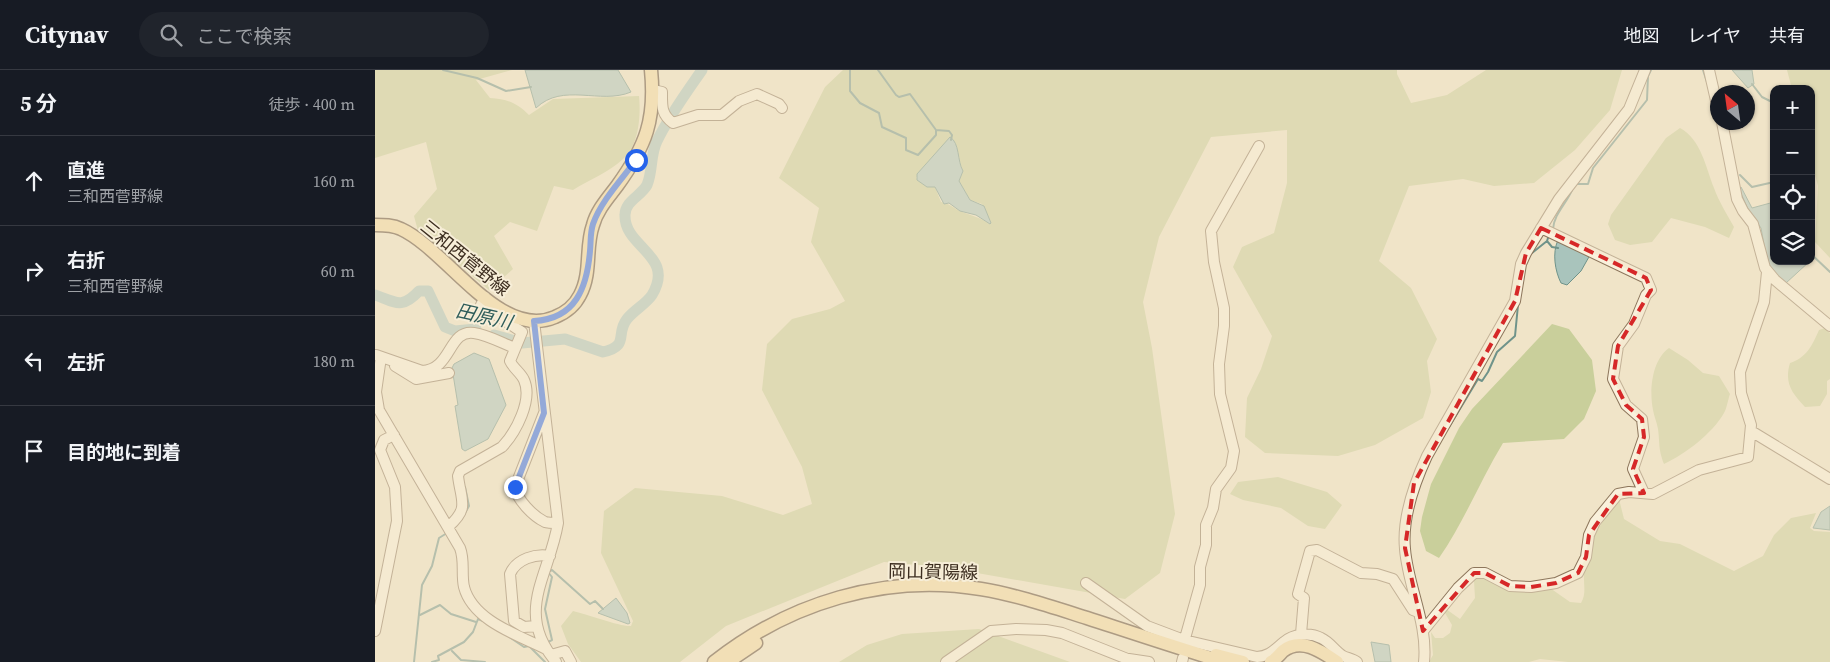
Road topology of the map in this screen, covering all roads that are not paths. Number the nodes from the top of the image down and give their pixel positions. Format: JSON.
{"nodes":[{"id":1,"x":651,"y":70,"type":"edge"},
{"id":2,"x":1645,"y":70,"type":"edge"},
{"id":3,"x":1709,"y":70,"type":"edge"},
{"id":4,"x":1713,"y":85,"type":"edge"},
{"id":5,"x":653,"y":90,"type":"junction"},
{"id":6,"x":783,"y":108,"type":"dead end"},
{"id":7,"x":1724,"y":130,"type":"edge"},
{"id":8,"x":1259,"y":146,"type":"dead end"},
{"id":9,"x":375,"y":224,"type":"edge"},
{"id":10,"x":1541,"y":228,"type":"junction"},
{"id":11,"x":1767,"y":272,"type":"junction"},
{"id":12,"x":485,"y":297,"type":"junction"},
{"id":13,"x":1830,"y":326,"type":"edge"},
{"id":14,"x":535,"y":328,"type":"junction"},
{"id":15,"x":516,"y":345,"type":"junction"},
{"id":16,"x":379,"y":358,"type":"edge"},
{"id":17,"x":449,"y":373,"type":"dead end"},
{"id":18,"x":544,"y":413,"type":"junction"},
{"id":19,"x":1751,"y":431,"type":"junction"},
{"id":20,"x":394,"y":435,"type":"junction"},
{"id":21,"x":1830,"y":479,"type":"edge"},
{"id":22,"x":1644,"y":493,"type":"junction"},
{"id":23,"x":558,"y":524,"type":"junction"},
{"id":24,"x":449,"y":530,"type":"junction"},
{"id":25,"x":550,"y":556,"type":"junction"},
{"id":26,"x":1086,"y":583,"type":"dead end"},
{"id":27,"x":1418,"y":612,"type":"junction"},
{"id":28,"x":536,"y":626,"type":"junction"},
{"id":29,"x":375,"y":631,"type":"edge"},
{"id":30,"x":1423,"y":631,"type":"junction"},
{"id":31,"x":1301,"y":634,"type":"junction"},
{"id":32,"x":1291,"y":648,"type":"junction"},
{"id":33,"x":1186,"y":654,"type":"edge"},
{"id":34,"x":551,"y":656,"type":"edge"},
{"id":35,"x":1129,"y":661,"type":"edge"},
{"id":36,"x":571,"y":662,"type":"edge"},
{"id":37,"x":714,"y":662,"type":"edge"},
{"id":38,"x":728,"y":662,"type":"edge"},
{"id":39,"x":947,"y":662,"type":"edge"},
{"id":40,"x":1149,"y":662,"type":"edge"},
{"id":41,"x":1225,"y":662,"type":"edge"},
{"id":42,"x":1243,"y":662,"type":"edge"},
{"id":43,"x":1271,"y":662,"type":"edge"},
{"id":44,"x":1284,"y":662,"type":"edge"},
{"id":45,"x":1337,"y":662,"type":"edge"},
{"id":46,"x":1357,"y":662,"type":"edge"},
{"id":47,"x":1424,"y":662,"type":"edge"}],
"edges":[{"from":1,"to":5,"type":"main road","name":"三和西菅野線"},
{"from":2,"to":10,"type":"street"},
{"from":3,"to":4,"type":"street"},
{"from":5,"to":6,"type":"street"},
{"from":5,"to":14,"type":"main road","name":"三和西菅野線"},
{"from":7,"to":11,"type":"street"},
{"from":8,"to":33,"type":"street"},
{"from":9,"to":12,"type":"main road","name":"三和西菅野線"},
{"from":10,"to":22,"type":"street"},
{"from":10,"to":27,"type":"street"},
{"from":11,"to":13,"type":"street"},
{"from":11,"to":19,"type":"street"},
{"from":12,"to":14,"type":"main road","name":"三和西菅野線"},
{"from":12,"to":15,"type":"street"},
{"from":14,"to":18,"type":"street"},
{"from":15,"to":16,"type":"street"},
{"from":15,"to":24,"type":"street"},
{"from":16,"to":17,"type":"street"},
{"from":16,"to":20,"type":"street"},
{"from":18,"to":23,"type":"street"},
{"from":18,"to":23,"type":"street"},
{"from":19,"to":21,"type":"street"},
{"from":19,"to":22,"type":"street"},
{"from":20,"to":24,"type":"street"},
{"from":20,"to":29,"type":"street"},
{"from":22,"to":30,"type":"street"},
{"from":23,"to":25,"type":"street"},
{"from":24,"to":34,"type":"street"},
{"from":25,"to":28,"type":"street"},
{"from":25,"to":28,"type":"street"},
{"from":26,"to":33,"type":"street"},
{"from":27,"to":30,"type":"street"},
{"from":27,"to":31,"type":"street"},
{"from":28,"to":34,"type":"street"},
{"from":30,"to":47,"type":"street"},
{"from":31,"to":33,"type":"street"},
{"from":31,"to":46,"type":"street"},
{"from":32,"to":43,"type":"main road"},
{"from":32,"to":44,"type":"main road"},
{"from":32,"to":45,"type":"main road"},
{"from":33,"to":37,"type":"main road","name":"岡山賀陽線"},
{"from":33,"to":38,"type":"main road","name":"岡山賀陽線"},
{"from":33,"to":41,"type":"main road","name":"岡山賀陽線"},
{"from":33,"to":42,"type":"main road","name":"岡山賀陽線"},
{"from":34,"to":36,"type":"street"},
{"from":35,"to":39,"type":"street"},
{"from":35,"to":40,"type":"street"}]}
